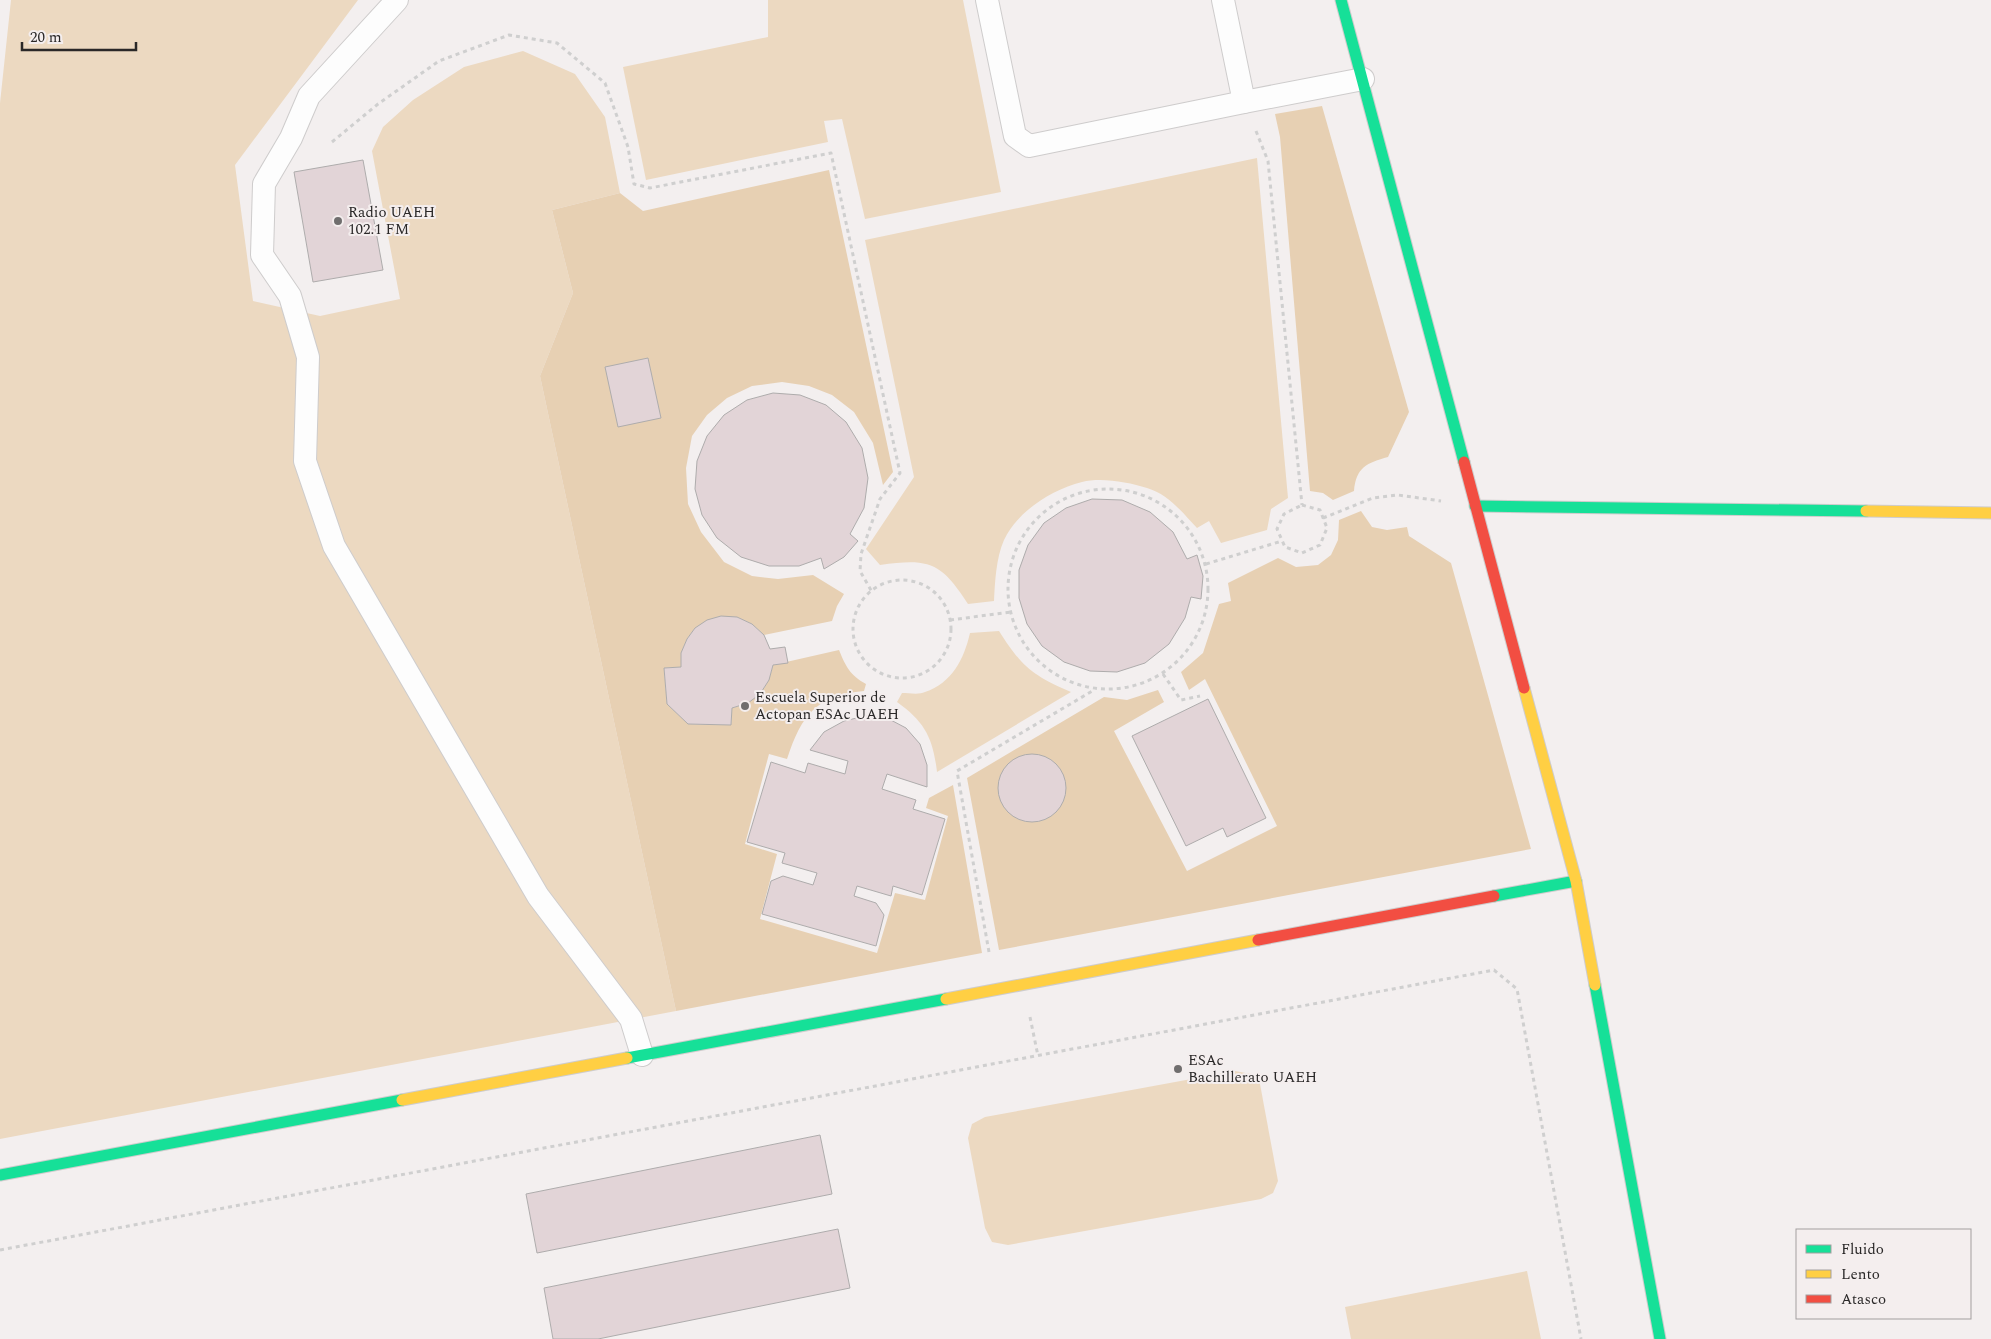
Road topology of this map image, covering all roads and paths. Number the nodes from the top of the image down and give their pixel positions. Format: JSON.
{"nodes":[{"id":1,"x":397,"y":0,"type":"edge"},
{"id":2,"x":987,"y":0,"type":"edge"},
{"id":3,"x":1223,"y":0,"type":"edge"},
{"id":4,"x":1341,"y":0,"type":"edge"},
{"id":5,"x":1363,"y":79,"type":"junction"},
{"id":6,"x":1244,"y":102,"type":"junction"},
{"id":7,"x":332,"y":142,"type":"dead end"},
{"id":8,"x":1302,"y":505,"type":"junction"},
{"id":9,"x":1475,"y":506,"type":"junction"},
{"id":10,"x":1991,"y":513,"type":"edge"},
{"id":11,"x":1324,"y":518,"type":"junction"},
{"id":12,"x":1282,"y":541,"type":"junction"},
{"id":13,"x":1206,"y":564,"type":"junction"},
{"id":14,"x":872,"y":592,"type":"junction"},
{"id":15,"x":1012,"y":612,"type":"junction"},
{"id":16,"x":950,"y":620,"type":"junction"},
{"id":17,"x":1163,"y":674,"type":"junction"},
{"id":18,"x":1094,"y":689,"type":"junction"},
{"id":19,"x":1200,"y":696,"type":"dead end"},
{"id":20,"x":1576,"y":881,"type":"junction"},
{"id":21,"x":989,"y":952,"type":"dead end"},
{"id":22,"x":642,"y":1055,"type":"junction"},
{"id":23,"x":0,"y":1175,"type":"edge"},
{"id":24,"x":0,"y":1250,"type":"edge"},
{"id":25,"x":1581,"y":1339,"type":"edge"},
{"id":26,"x":1660,"y":1339,"type":"edge"}],
"edges":[{"from":1,"to":22,"type":"lane"},
{"from":2,"to":6,"type":"lane"},
{"from":3,"to":6,"type":"lane"},
{"from":4,"to":5,"type":"street"},
{"from":5,"to":6,"type":"lane"},
{"from":5,"to":9,"type":"street"},
{"from":6,"to":8,"type":"path"},
{"from":7,"to":14,"type":"path"},
{"from":8,"to":11,"type":"path"},
{"from":8,"to":12,"type":"path"},
{"from":9,"to":10,"type":"street"},
{"from":9,"to":11,"type":"path"},
{"from":9,"to":20,"type":"street"},
{"from":11,"to":12,"type":"path"},
{"from":12,"to":13,"type":"path"},
{"from":13,"to":15,"type":"path"},
{"from":13,"to":17,"type":"path"},
{"from":14,"to":16,"type":"path"},
{"from":14,"to":16,"type":"path"},
{"from":15,"to":16,"type":"path"},
{"from":15,"to":18,"type":"path"},
{"from":17,"to":18,"type":"path"},
{"from":17,"to":19,"type":"path"},
{"from":18,"to":21,"type":"path"},
{"from":20,"to":22,"type":"street"},
{"from":20,"to":26,"type":"street"},
{"from":22,"to":23,"type":"street"},
{"from":24,"to":25,"type":"path"}]}
